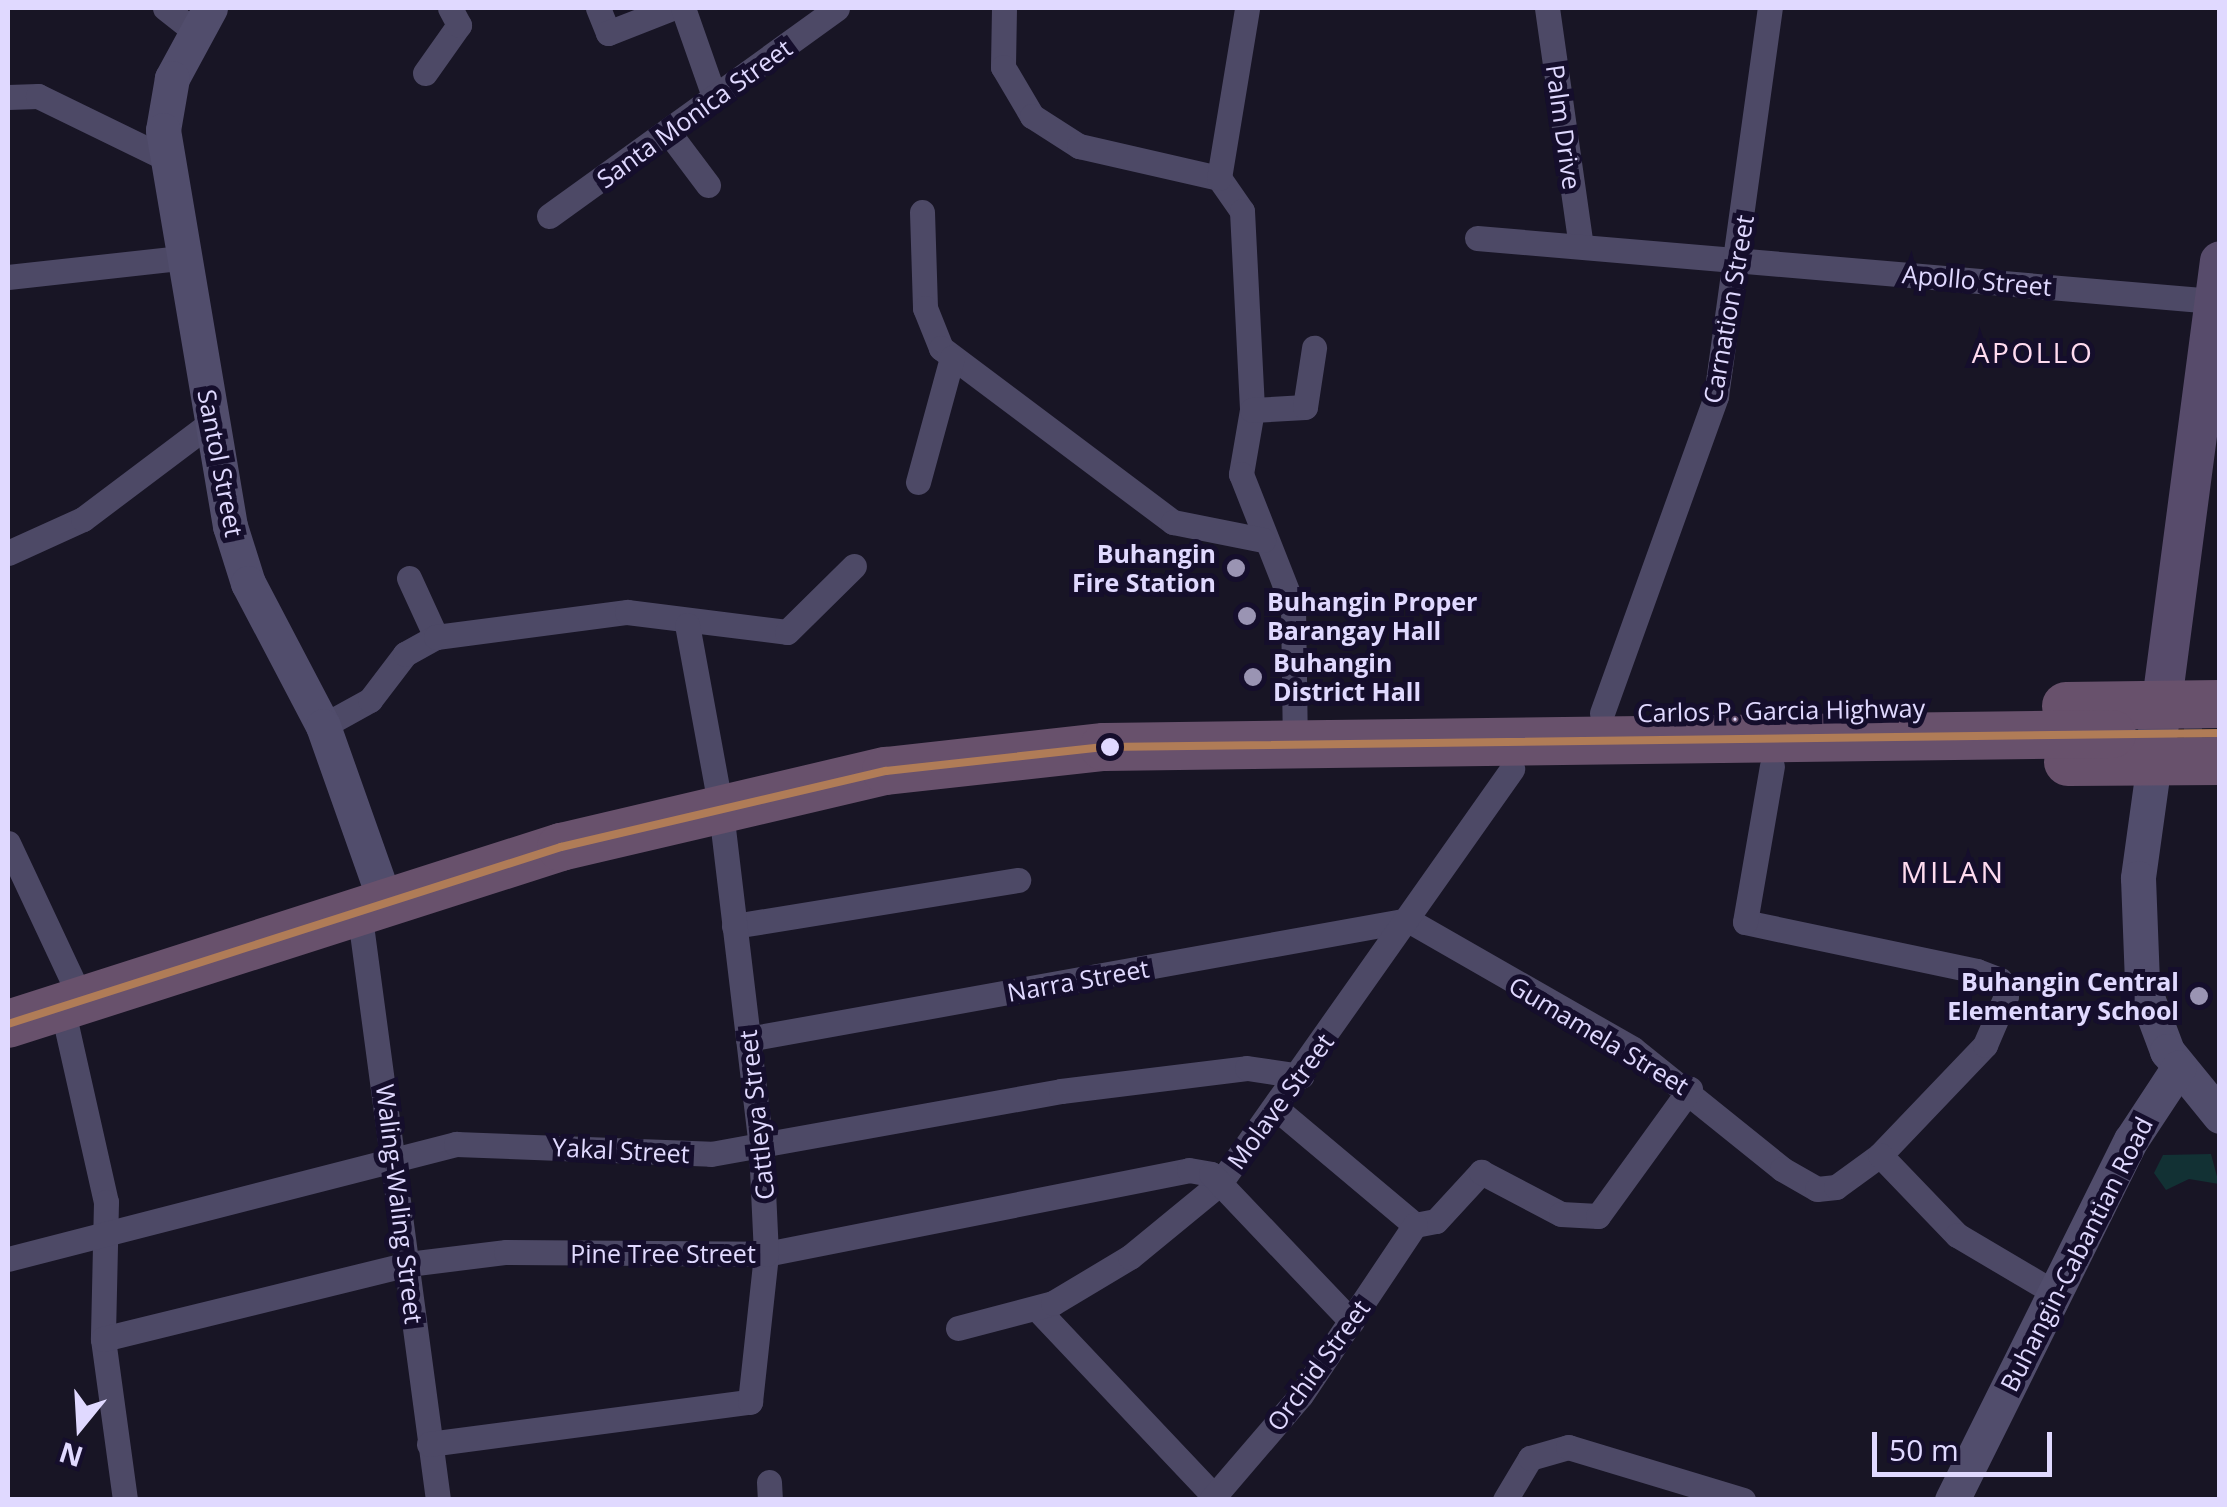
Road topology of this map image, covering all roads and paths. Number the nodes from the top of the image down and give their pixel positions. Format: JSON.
{"nodes":[{"id":1,"x":164,"y":8,"type":"edge"},
{"id":2,"x":450,"y":8,"type":"edge"},
{"id":3,"x":598,"y":8,"type":"edge"},
{"id":4,"x":672,"y":8,"type":"edge"},
{"id":5,"x":684,"y":8,"type":"edge"},
{"id":6,"x":837,"y":8,"type":"edge"},
{"id":7,"x":1004,"y":8,"type":"edge"},
{"id":8,"x":1247,"y":8,"type":"edge"},
{"id":9,"x":1547,"y":8,"type":"edge"},
{"id":10,"x":1770,"y":8,"type":"edge"},
{"id":11,"x":202,"y":19,"type":"edge"},
{"id":12,"x":425,"y":73,"type":"dead end"},
{"id":13,"x":8,"y":96,"type":"edge"},
{"id":14,"x":715,"y":99,"type":"junction"},
{"id":15,"x":670,"y":133,"type":"junction"},
{"id":16,"x":165,"y":158,"type":"junction"},
{"id":17,"x":1220,"y":178,"type":"junction"},
{"id":18,"x":708,"y":185,"type":"dead end"},
{"id":19,"x":922,"y":212,"type":"dead end"},
{"id":20,"x":549,"y":216,"type":"dead end"},
{"id":21,"x":1477,"y":238,"type":"dead end"},
{"id":22,"x":1581,"y":246,"type":"junction"},
{"id":23,"x":181,"y":258,"type":"junction"},
{"id":24,"x":1740,"y":258,"type":"junction"},
{"id":25,"x":2220,"y":261,"type":"edge"},
{"id":26,"x":8,"y":277,"type":"edge"},
{"id":27,"x":2213,"y":301,"type":"junction"},
{"id":28,"x":1314,"y":348,"type":"dead end"},
{"id":29,"x":952,"y":358,"type":"junction"},
{"id":30,"x":1252,"y":410,"type":"junction"},
{"id":31,"x":213,"y":420,"type":"junction"},
{"id":32,"x":918,"y":482,"type":"dead end"},
{"id":33,"x":1263,"y":540,"type":"junction"},
{"id":34,"x":8,"y":553,"type":"edge"},
{"id":35,"x":854,"y":566,"type":"dead end"},
{"id":36,"x":409,"y":578,"type":"dead end"},
{"id":37,"x":687,"y":625,"type":"junction"},
{"id":38,"x":436,"y":637,"type":"junction"},
{"id":39,"x":1602,"y":713,"type":"junction"},
{"id":40,"x":323,"y":726,"type":"junction"},
{"id":41,"x":2178,"y":733,"type":"edge"},
{"id":42,"x":1295,"y":744,"type":"junction"},
{"id":43,"x":1347,"y":744,"type":"junction"},
{"id":44,"x":1772,"y":766,"type":"junction"},
{"id":45,"x":1512,"y":768,"type":"junction"},
{"id":46,"x":720,"y":804,"type":"junction"},
{"id":47,"x":8,"y":843,"type":"edge"},
{"id":48,"x":1018,"y":880,"type":"dead end"},
{"id":49,"x":372,"y":905,"type":"junction"},
{"id":50,"x":1408,"y":920,"type":"junction"},
{"id":51,"x":734,"y":926,"type":"junction"},
{"id":52,"x":72,"y":1004,"type":"junction"},
{"id":53,"x":8,"y":1024,"type":"edge"},
{"id":54,"x":748,"y":1039,"type":"junction"},
{"id":55,"x":2179,"y":1066,"type":"junction"},
{"id":56,"x":1302,"y":1076,"type":"junction"},
{"id":57,"x":1690,"y":1088,"type":"junction"},
{"id":58,"x":1278,"y":1110,"type":"junction"},
{"id":59,"x":2220,"y":1116,"type":"edge"},
{"id":60,"x":761,"y":1147,"type":"junction"},
{"id":61,"x":394,"y":1154,"type":"junction"},
{"id":62,"x":1880,"y":1155,"type":"junction"},
{"id":63,"x":1220,"y":1183,"type":"junction"},
{"id":64,"x":1415,"y":1225,"type":"junction"},
{"id":65,"x":108,"y":1232,"type":"junction"},
{"id":66,"x":766,"y":1254,"type":"junction"},
{"id":67,"x":8,"y":1259,"type":"edge"},
{"id":68,"x":408,"y":1264,"type":"junction"},
{"id":69,"x":2055,"y":1293,"type":"junction"},
{"id":70,"x":1038,"y":1310,"type":"junction"},
{"id":71,"x":1352,"y":1322,"type":"junction"},
{"id":72,"x":958,"y":1328,"type":"dead end"},
{"id":73,"x":103,"y":1340,"type":"junction"},
{"id":74,"x":429,"y":1444,"type":"junction"},
{"id":75,"x":1213,"y":1498,"type":"edge"},
{"id":76,"x":125,"y":1500,"type":"edge"},
{"id":77,"x":438,"y":1500,"type":"edge"},
{"id":78,"x":1505,"y":1500,"type":"edge"},
{"id":79,"x":1742,"y":1500,"type":"edge"},
{"id":80,"x":1952,"y":1500,"type":"edge"}],
"edges":[{"from":1,"to":11,"type":"street"},
{"from":2,"to":12,"type":"street"},
{"from":3,"to":4,"type":"street"},
{"from":5,"to":14,"type":"street"},
{"from":6,"to":14,"type":"street","name":"Santa Monica Street"},
{"from":7,"to":17,"type":"street"},
{"from":8,"to":17,"type":"street"},
{"from":9,"to":22,"type":"street","name":"Palm Drive"},
{"from":10,"to":24,"type":"street","name":"Carnation Street"},
{"from":11,"to":16,"type":"main road","name":"Santol Street"},
{"from":13,"to":16,"type":"street"},
{"from":14,"to":15,"type":"street","name":"Santa Monica Street"},
{"from":15,"to":18,"type":"street"},
{"from":15,"to":20,"type":"street","name":"Santa Monica Street"},
{"from":16,"to":23,"type":"main road","name":"Santol Street"},
{"from":17,"to":30,"type":"street"},
{"from":19,"to":29,"type":"street"},
{"from":21,"to":22,"type":"street","name":"Apollo Street"},
{"from":22,"to":24,"type":"street","name":"Apollo Street"},
{"from":23,"to":26,"type":"street"},
{"from":23,"to":31,"type":"main road","name":"Santol Street"},
{"from":24,"to":27,"type":"street","name":"Apollo Street"},
{"from":24,"to":39,"type":"street","name":"Carnation Street"},
{"from":25,"to":27,"type":"main road"},
{"from":27,"to":41,"type":"main road"},
{"from":28,"to":30,"type":"street"},
{"from":29,"to":32,"type":"street"},
{"from":29,"to":33,"type":"street"},
{"from":30,"to":33,"type":"street"},
{"from":31,"to":34,"type":"street"},
{"from":31,"to":40,"type":"main road","name":"Santol Street"},
{"from":33,"to":42,"type":"street"},
{"from":35,"to":37,"type":"street"},
{"from":36,"to":38,"type":"street"},
{"from":37,"to":38,"type":"street"},
{"from":37,"to":46,"type":"street","name":"Cattleya Street"},
{"from":38,"to":40,"type":"street"},
{"from":39,"to":41,"type":"highway","name":"Carlos P. Garcia Highway"},
{"from":39,"to":43,"type":"highway","name":"Carlos P. Garcia Highway"},
{"from":40,"to":49,"type":"main road","name":"Santol Street"},
{"from":41,"to":43,"type":"highway","name":"Carlos P. Garcia Highway"},
{"from":41,"to":44,"type":"highway","name":"Carlos P. Garcia Highway"},
{"from":41,"to":55,"type":"main road"},
{"from":42,"to":43,"type":"highway","name":"Carlos P. Garcia Highway"},
{"from":42,"to":46,"type":"highway","name":"Carlos P. Garcia Highway"},
{"from":43,"to":45,"type":"highway","name":"Carlos P. Garcia Highway"},
{"from":44,"to":45,"type":"highway","name":"Carlos P. Garcia Highway"},
{"from":44,"to":62,"type":"street","name":"Gumamela Street"},
{"from":45,"to":50,"type":"street","name":"Molave Street"},
{"from":46,"to":49,"type":"highway","name":"Carlos P. Garcia Highway"},
{"from":46,"to":51,"type":"street","name":"Cattleya Street"},
{"from":47,"to":52,"type":"street"},
{"from":48,"to":51,"type":"street"},
{"from":49,"to":52,"type":"highway","name":"Carlos P. Garcia Highway"},
{"from":49,"to":61,"type":"street","name":"Waling-Waling Street"},
{"from":50,"to":54,"type":"street","name":"Narra Street"},
{"from":50,"to":56,"type":"street","name":"Molave Street"},
{"from":50,"to":57,"type":"street","name":"Gumamela Street"},
{"from":51,"to":54,"type":"street","name":"Cattleya Street"},
{"from":52,"to":53,"type":"highway","name":"Carlos P. Garcia Highway"},
{"from":52,"to":65,"type":"street"},
{"from":54,"to":60,"type":"street","name":"Cattleya Street"},
{"from":55,"to":59,"type":"main road"},
{"from":55,"to":69,"type":"main road","name":"Buhangin-Cabantian Road"},
{"from":56,"to":58,"type":"street","name":"Molave Street"},
{"from":56,"to":60,"type":"street","name":"Yakal Street"},
{"from":57,"to":62,"type":"street","name":"Gumamela Street"},
{"from":57,"to":64,"type":"street"},
{"from":58,"to":63,"type":"street","name":"Molave Street"},
{"from":58,"to":64,"type":"street"},
{"from":60,"to":61,"type":"street","name":"Yakal Street"},
{"from":60,"to":66,"type":"street","name":"Cattleya Street"},
{"from":61,"to":65,"type":"street","name":"Yakal Street"},
{"from":61,"to":68,"type":"street","name":"Waling-Waling Street"},
{"from":62,"to":69,"type":"street"},
{"from":63,"to":66,"type":"street","name":"Pine Tree Street"},
{"from":63,"to":70,"type":"street","name":"Molave Street"},
{"from":63,"to":71,"type":"street"},
{"from":64,"to":71,"type":"street","name":"Orchid Street"},
{"from":65,"to":67,"type":"street","name":"Yakal Street"},
{"from":65,"to":73,"type":"street"},
{"from":66,"to":68,"type":"street","name":"Pine Tree Street"},
{"from":66,"to":74,"type":"street","name":"Cattleya Street"},
{"from":68,"to":73,"type":"street","name":"Pine Tree Street"},
{"from":68,"to":74,"type":"street","name":"Waling-Waling Street"},
{"from":69,"to":80,"type":"main road","name":"Buhangin-Cabantian Road"},
{"from":70,"to":72,"type":"street","name":"Molave Street"},
{"from":70,"to":75,"type":"street"},
{"from":71,"to":75,"type":"street","name":"Orchid Street"},
{"from":73,"to":76,"type":"street"},
{"from":74,"to":77,"type":"street","name":"Waling-Waling Street"},
{"from":78,"to":79,"type":"street"}]}
